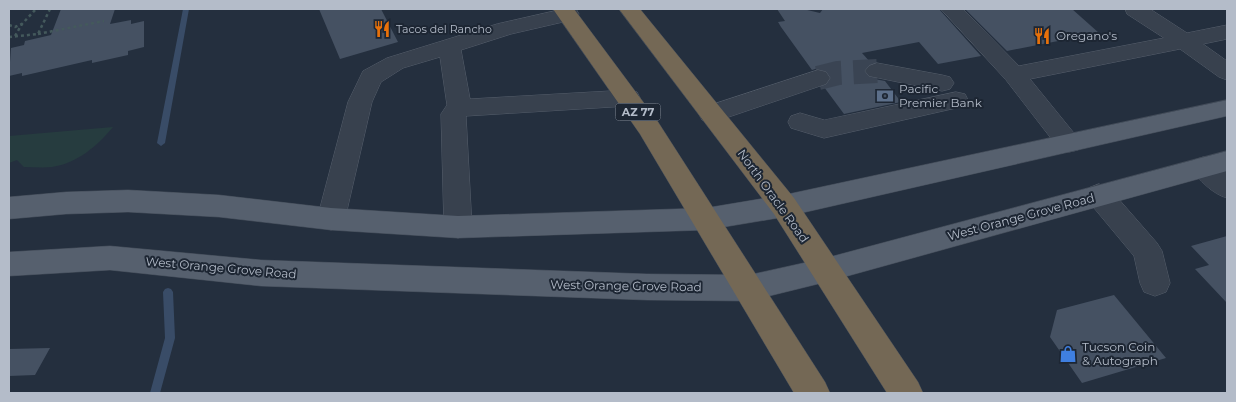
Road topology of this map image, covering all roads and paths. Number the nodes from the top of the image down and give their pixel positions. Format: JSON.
{"nodes":[{"id":1,"x":36,"y":9,"type":"edge"},
{"id":2,"x":50,"y":9,"type":"edge"},
{"id":3,"x":629,"y":9,"type":"edge"},
{"id":4,"x":950,"y":9,"type":"edge"},
{"id":5,"x":1135,"y":9,"type":"edge"},
{"id":6,"x":565,"y":11,"type":"edge"},
{"id":7,"x":104,"y":21,"type":"dead end"},
{"id":8,"x":22,"y":24,"type":"junction"},
{"id":9,"x":9,"y":25,"type":"edge"},
{"id":10,"x":1227,"y":32,"type":"edge"},
{"id":11,"x":38,"y":34,"type":"junction"},
{"id":12,"x":15,"y":36,"type":"junction"},
{"id":13,"x":9,"y":37,"type":"edge"},
{"id":14,"x":1185,"y":41,"type":"junction"},
{"id":15,"x":449,"y":46,"type":"junction"},
{"id":16,"x":877,"y":71,"type":"tunnel mouth"},
{"id":17,"x":1227,"y":72,"type":"edge"},
{"id":18,"x":1014,"y":76,"type":"junction"},
{"id":19,"x":818,"y":78,"type":"tunnel mouth"},
{"id":20,"x":628,"y":98,"type":"junction"},
{"id":21,"x":460,"y":108,"type":"junction"},
{"id":22,"x":1227,"y":108,"type":"edge"},
{"id":23,"x":710,"y":114,"type":"junction"},
{"id":24,"x":800,"y":122,"type":"dead end"},
{"id":25,"x":1069,"y":143,"type":"junction"},
{"id":26,"x":1216,"y":164,"type":"edge"},
{"id":27,"x":1227,"y":188,"type":"edge"},
{"id":28,"x":1099,"y":195,"type":"junction"},
{"id":29,"x":784,"y":206,"type":"junction"},
{"id":30,"x":9,"y":208,"type":"edge"},
{"id":31,"x":331,"y":219,"type":"junction"},
{"id":32,"x":706,"y":219,"type":"junction"},
{"id":33,"x":458,"y":227,"type":"junction"},
{"id":34,"x":9,"y":264,"type":"edge"},
{"id":35,"x":826,"y":270,"type":"junction"},
{"id":36,"x":1156,"y":283,"type":"dead end"},
{"id":37,"x":749,"y":288,"type":"junction"},
{"id":38,"x":813,"y":393,"type":"edge"},
{"id":39,"x":906,"y":393,"type":"edge"}],
"edges":[{"from":1,"to":8,"type":"path"},
{"from":2,"to":11,"type":"path"},
{"from":3,"to":23,"type":"highway","name":"North Oracle Road"},
{"from":4,"to":18,"type":"lane"},
{"from":5,"to":14,"type":"lane"},
{"from":6,"to":15,"type":"lane"},
{"from":6,"to":20,"type":"highway","number":"AZ 77"},
{"from":7,"to":11,"type":"path"},
{"from":8,"to":9,"type":"path"},
{"from":8,"to":12,"type":"path"},
{"from":10,"to":14,"type":"lane"},
{"from":11,"to":12,"type":"path"},
{"from":12,"to":13,"type":"path"},
{"from":14,"to":17,"type":"lane"},
{"from":14,"to":18,"type":"lane"},
{"from":15,"to":21,"type":"lane"},
{"from":15,"to":31,"type":"lane"},
{"from":16,"to":24,"type":"lane"},
{"from":18,"to":25,"type":"lane"},
{"from":19,"to":23,"type":"lane"},
{"from":20,"to":21,"type":"lane"},
{"from":20,"to":32,"type":"highway","number":"AZ 77"},
{"from":21,"to":33,"type":"lane"},
{"from":22,"to":25,"type":"main road"},
{"from":23,"to":29,"type":"highway","name":"North Oracle Road"},
{"from":25,"to":29,"type":"main road"},
{"from":26,"to":27,"type":"lane"},
{"from":26,"to":28,"type":"main road","name":"West Orange Grove Road"},
{"from":28,"to":35,"type":"main road","name":"West Orange Grove Road"},
{"from":28,"to":36,"type":"lane"},
{"from":29,"to":32,"type":"main road"},
{"from":29,"to":35,"type":"highway","name":"North Oracle Road"},
{"from":30,"to":31,"type":"main road"},
{"from":31,"to":33,"type":"main road"},
{"from":32,"to":33,"type":"main road"},
{"from":32,"to":37,"type":"highway","number":"AZ 77"},
{"from":34,"to":37,"type":"main road","name":"West Orange Grove Road"},
{"from":35,"to":37,"type":"main road","name":"West Orange Grove Road"},
{"from":35,"to":39,"type":"highway","name":"North Oracle Road"},
{"from":37,"to":38,"type":"highway","number":"AZ 77"}]}
